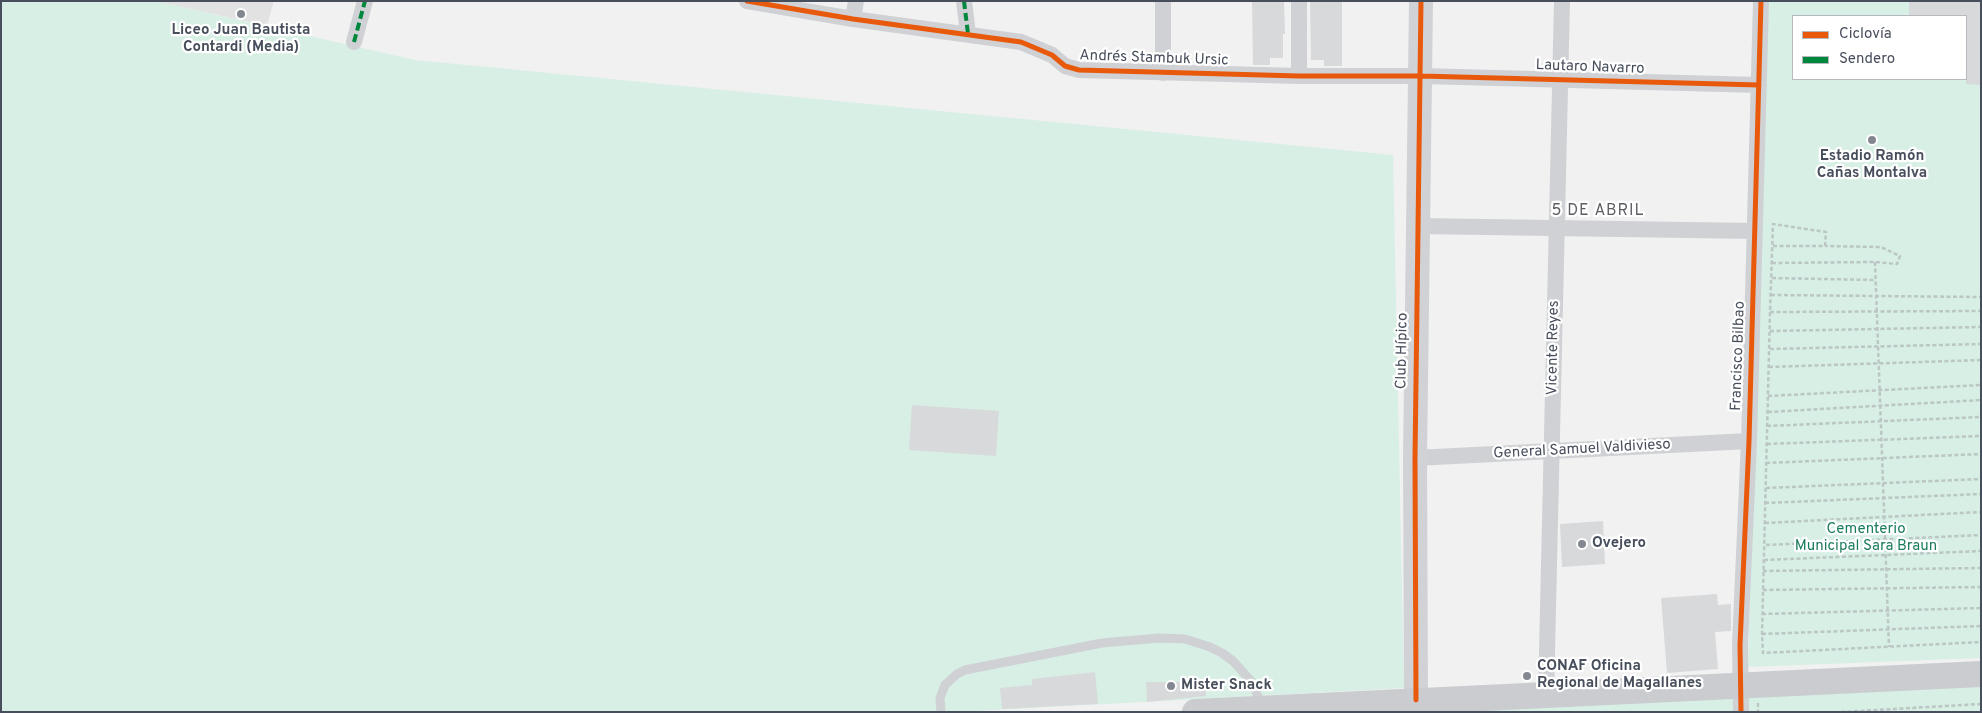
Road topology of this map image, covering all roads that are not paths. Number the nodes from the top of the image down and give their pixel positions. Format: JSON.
{"nodes":[{"id":1,"x":365,"y":1,"type":"edge"},
{"id":2,"x":856,"y":1,"type":"edge"},
{"id":3,"x":964,"y":1,"type":"edge"},
{"id":4,"x":1164,"y":1,"type":"edge"},
{"id":5,"x":1299,"y":1,"type":"edge"},
{"id":6,"x":1421,"y":1,"type":"edge"},
{"id":7,"x":1562,"y":1,"type":"edge"},
{"id":8,"x":1761,"y":1,"type":"edge"},
{"id":9,"x":753,"y":2,"type":"edge"},
{"id":10,"x":853,"y":19,"type":"junction"},
{"id":11,"x":968,"y":34,"type":"junction"},
{"id":12,"x":354,"y":42,"type":"dead end"},
{"id":13,"x":1163,"y":73,"type":"junction"},
{"id":14,"x":1299,"y":76,"type":"junction"},
{"id":15,"x":1421,"y":76,"type":"junction"},
{"id":16,"x":1560,"y":80,"type":"junction"},
{"id":17,"x":1759,"y":85,"type":"junction"},
{"id":18,"x":1417,"y":226,"type":"junction"},
{"id":19,"x":1556,"y":228,"type":"junction"},
{"id":20,"x":1755,"y":231,"type":"junction"},
{"id":21,"x":1749,"y":441,"type":"junction"},
{"id":22,"x":1551,"y":451,"type":"junction"},
{"id":23,"x":1414,"y":458,"type":"junction"},
{"id":24,"x":1981,"y":674,"type":"edge"},
{"id":25,"x":1740,"y":685,"type":"junction"},
{"id":26,"x":1546,"y":695,"type":"junction"},
{"id":27,"x":1416,"y":700,"type":"junction"},
{"id":28,"x":1269,"y":709,"type":"edge"},
{"id":29,"x":941,"y":712,"type":"edge"},
{"id":30,"x":1195,"y":712,"type":"edge"},
{"id":31,"x":1741,"y":712,"type":"edge"}],
"edges":[{"from":1,"to":12,"type":"street"},
{"from":2,"to":10,"type":"street"},
{"from":3,"to":11,"type":"street"},
{"from":4,"to":13,"type":"street"},
{"from":5,"to":14,"type":"street"},
{"from":6,"to":15,"type":"street","name":"Club Hípico"},
{"from":7,"to":16,"type":"street","name":"Vicente Reyes"},
{"from":8,"to":17,"type":"street","name":"Francisco Bilbao"},
{"from":9,"to":10,"type":"street","name":"Andrés Stambuk Ursic"},
{"from":10,"to":11,"type":"street","name":"Andrés Stambuk Ursic"},
{"from":11,"to":13,"type":"street","name":"Andrés Stambuk Ursic"},
{"from":13,"to":14,"type":"street","name":"Andrés Stambuk Ursic"},
{"from":14,"to":15,"type":"street","name":"Andrés Stambuk Ursic"},
{"from":15,"to":16,"type":"street","name":"Lautaro Navarro"},
{"from":15,"to":18,"type":"street","name":"Club Hípico"},
{"from":16,"to":17,"type":"street","name":"Lautaro Navarro"},
{"from":16,"to":19,"type":"street","name":"Vicente Reyes"},
{"from":17,"to":20,"type":"street","name":"Francisco Bilbao"},
{"from":18,"to":19,"type":"street"},
{"from":18,"to":23,"type":"street","name":"Club Hípico"},
{"from":19,"to":20,"type":"street"},
{"from":19,"to":22,"type":"street","name":"Vicente Reyes"},
{"from":20,"to":21,"type":"street","name":"Francisco Bilbao"},
{"from":21,"to":22,"type":"street","name":"General Samuel Valdivieso"},
{"from":21,"to":25,"type":"street","name":"Francisco Bilbao"},
{"from":22,"to":23,"type":"street","name":"General Samuel Valdivieso"},
{"from":22,"to":26,"type":"street","name":"Vicente Reyes"},
{"from":23,"to":27,"type":"street","name":"Club Hípico"},
{"from":24,"to":25,"type":"main road"},
{"from":25,"to":26,"type":"main road"},
{"from":25,"to":31,"type":"street","name":"Francisco Bilbao"},
{"from":26,"to":27,"type":"main road"},
{"from":27,"to":28,"type":"main road"},
{"from":28,"to":29,"type":"lane"},
{"from":28,"to":30,"type":"main road"}]}
